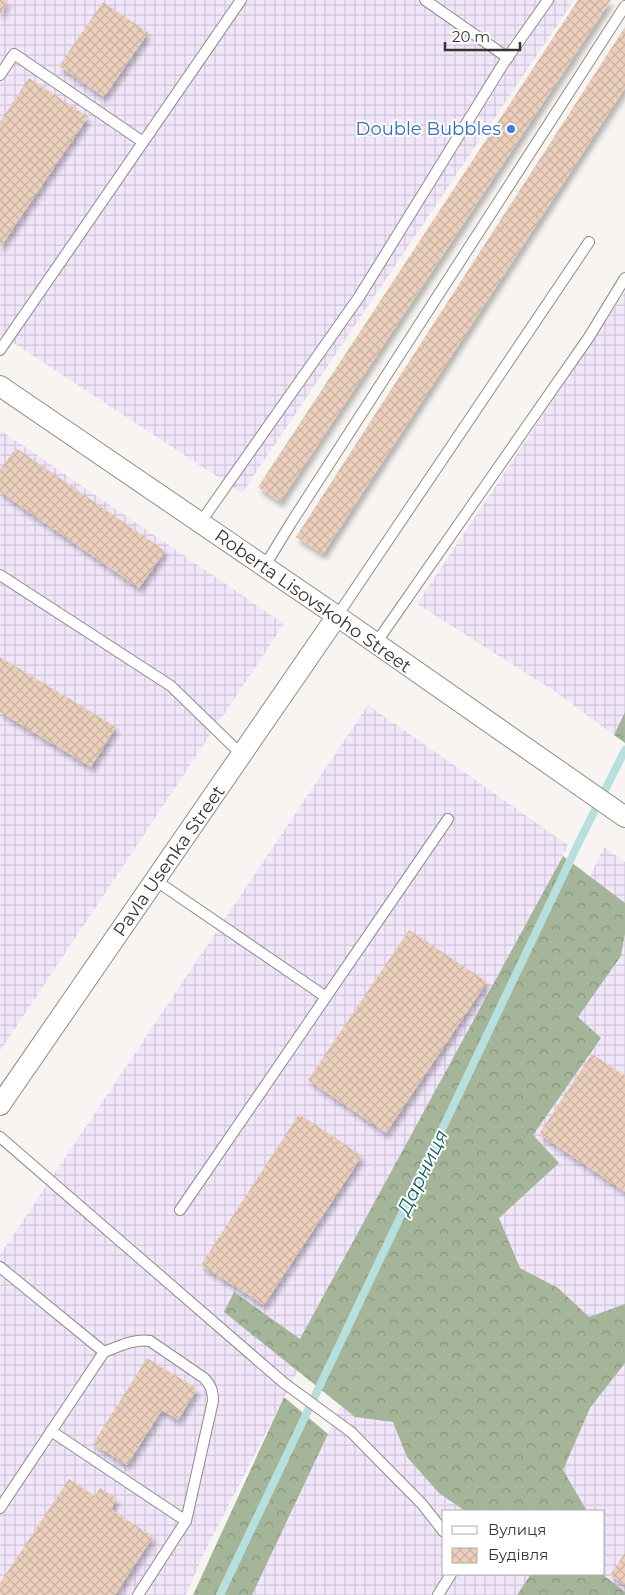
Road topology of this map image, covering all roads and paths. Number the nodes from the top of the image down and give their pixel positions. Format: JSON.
{"nodes":[{"id":1,"x":241,"y":0,"type":"edge"},
{"id":2,"x":425,"y":0,"type":"edge"},
{"id":3,"x":548,"y":0,"type":"edge"},
{"id":4,"x":625,"y":6,"type":"edge"},
{"id":5,"x":508,"y":58,"type":"junction"},
{"id":6,"x":0,"y":75,"type":"edge"},
{"id":7,"x":143,"y":142,"type":"junction"},
{"id":8,"x":589,"y":242,"type":"dead end"},
{"id":9,"x":625,"y":278,"type":"edge"},
{"id":10,"x":0,"y":350,"type":"edge"},
{"id":11,"x":0,"y":386,"type":"edge"},
{"id":12,"x":200,"y":523,"type":"junction"},
{"id":13,"x":264,"y":567,"type":"junction"},
{"id":14,"x":0,"y":575,"type":"edge"},
{"id":15,"x":337,"y":616,"type":"junction"},
{"id":16,"x":376,"y":644,"type":"junction"},
{"id":17,"x":242,"y":755,"type":"junction"},
{"id":18,"x":623,"y":816,"type":"edge"},
{"id":19,"x":448,"y":819,"type":"dead end"},
{"id":20,"x":156,"y":880,"type":"junction"},
{"id":21,"x":326,"y":997,"type":"junction"},
{"id":22,"x":0,"y":1105,"type":"edge"},
{"id":23,"x":0,"y":1137,"type":"edge"},
{"id":24,"x":180,"y":1210,"type":"dead end"},
{"id":25,"x":0,"y":1267,"type":"edge"},
{"id":26,"x":104,"y":1352,"type":"junction"},
{"id":27,"x":52,"y":1431,"type":"junction"},
{"id":28,"x":0,"y":1508,"type":"edge"},
{"id":29,"x":186,"y":1521,"type":"junction"},
{"id":30,"x":442,"y":1529,"type":"edge"},
{"id":31,"x":450,"y":1575,"type":"edge"},
{"id":32,"x":138,"y":1595,"type":"edge"},
{"id":33,"x":438,"y":1595,"type":"edge"}],
"edges":[{"from":1,"to":7,"type":"lane"},
{"from":2,"to":5,"type":"lane"},
{"from":3,"to":5,"type":"lane"},
{"from":4,"to":13,"type":"lane"},
{"from":5,"to":12,"type":"lane"},
{"from":6,"to":7,"type":"lane"},
{"from":7,"to":10,"type":"lane"},
{"from":8,"to":15,"type":"lane"},
{"from":9,"to":16,"type":"lane"},
{"from":11,"to":12,"type":"street","name":"Roberta Lisovskoho Street"},
{"from":12,"to":13,"type":"street","name":"Roberta Lisovskoho Street"},
{"from":13,"to":15,"type":"street","name":"Roberta Lisovskoho Street"},
{"from":14,"to":17,"type":"lane"},
{"from":15,"to":16,"type":"street","name":"Roberta Lisovskoho Street"},
{"from":15,"to":17,"type":"street","name":"Pavla Usenka Street"},
{"from":16,"to":18,"type":"street","name":"Roberta Lisovskoho Street"},
{"from":17,"to":20,"type":"street","name":"Pavla Usenka Street"},
{"from":19,"to":21,"type":"lane"},
{"from":20,"to":21,"type":"lane"},
{"from":20,"to":22,"type":"street","name":"Pavla Usenka Street"},
{"from":21,"to":24,"type":"lane"},
{"from":23,"to":30,"type":"lane"},
{"from":25,"to":26,"type":"lane"},
{"from":26,"to":27,"type":"lane"},
{"from":26,"to":29,"type":"lane"},
{"from":27,"to":28,"type":"lane"},
{"from":27,"to":29,"type":"lane"},
{"from":29,"to":32,"type":"lane"},
{"from":31,"to":33,"type":"lane"}]}
